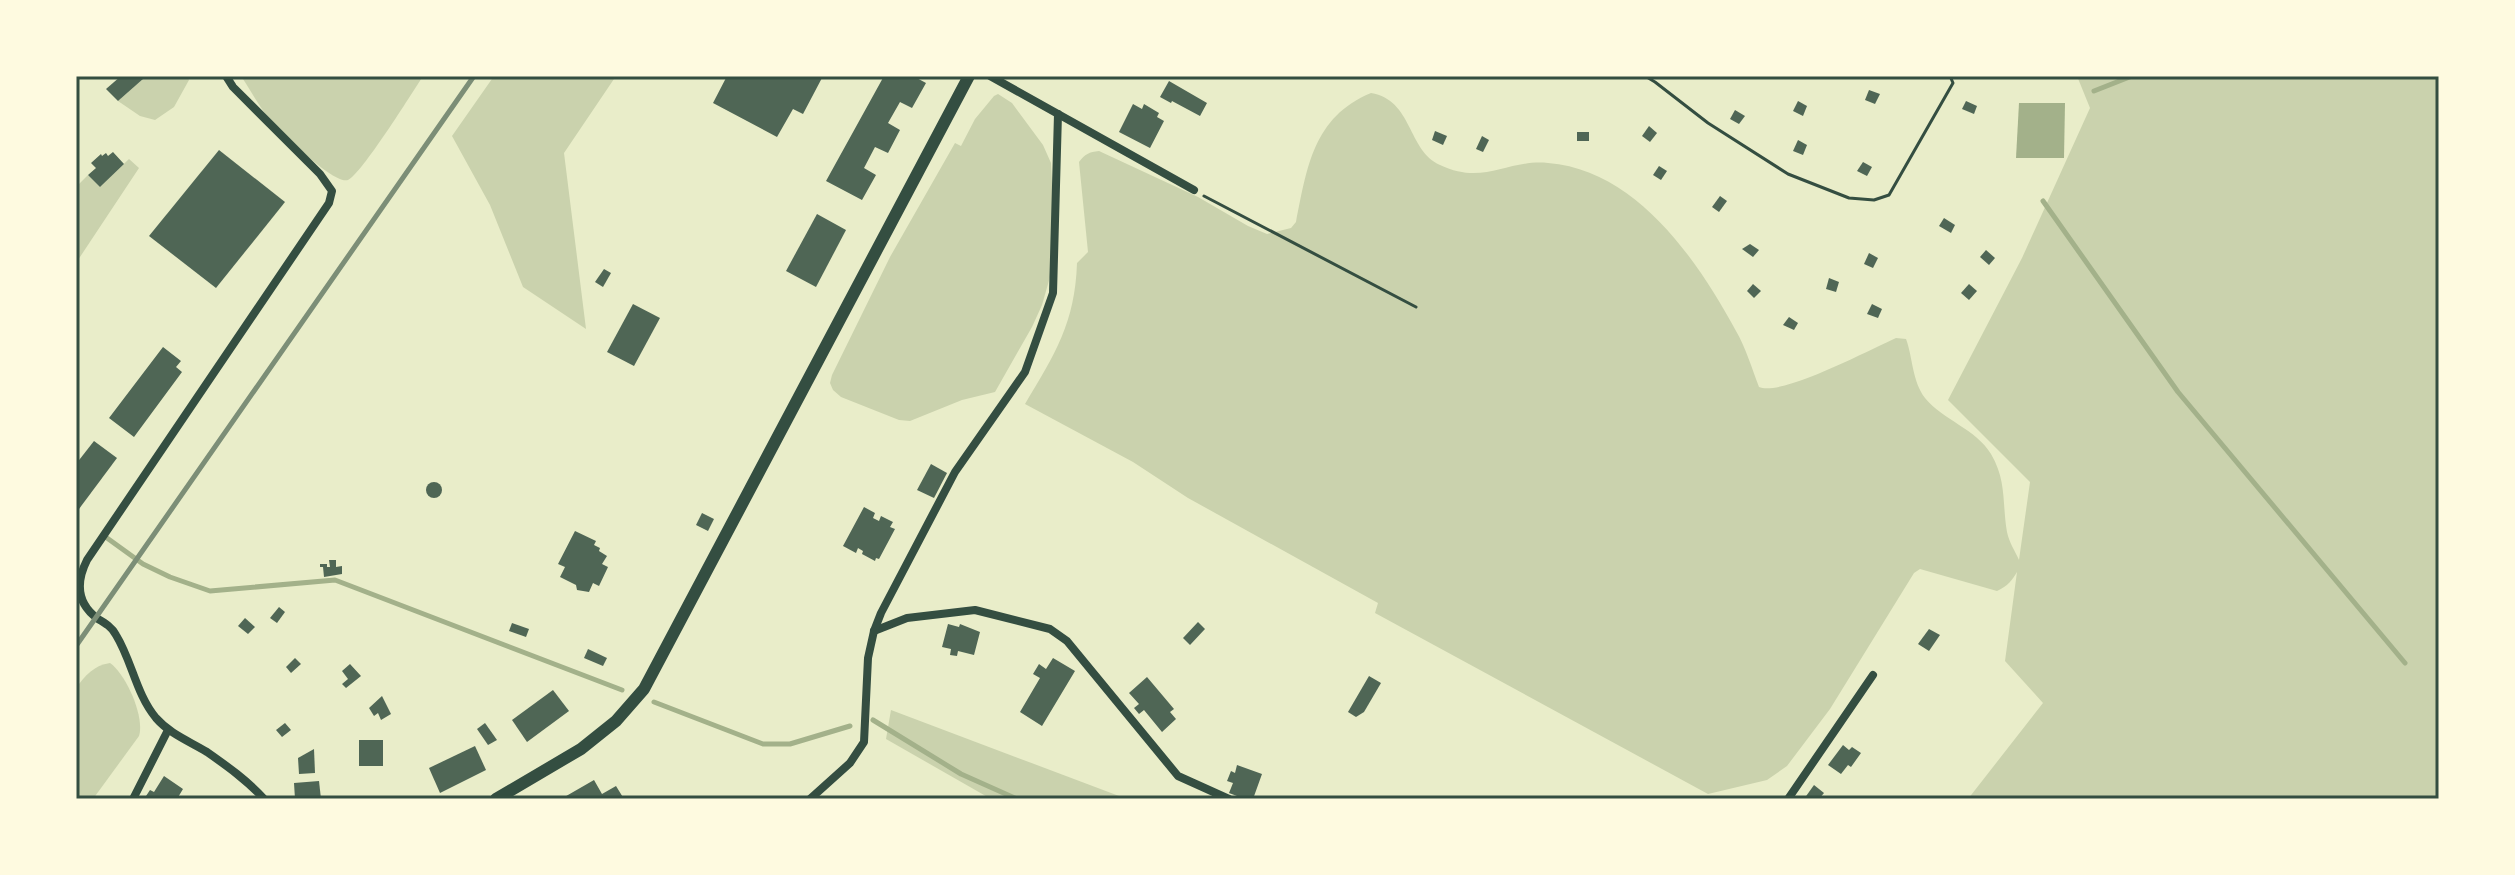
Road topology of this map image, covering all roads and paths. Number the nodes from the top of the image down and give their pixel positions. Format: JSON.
{"nodes":[{"id":1,"x":226,"y":76,"type":"edge"},
{"id":2,"x":969,"y":76,"type":"edge"},
{"id":3,"x":990,"y":76,"type":"edge"},
{"id":4,"x":1645,"y":76,"type":"edge"},
{"id":5,"x":1950,"y":76,"type":"edge"},
{"id":6,"x":1058,"y":114,"type":"junction"},
{"id":7,"x":1194,"y":190,"type":"joint"},
{"id":8,"x":1416,"y":307,"type":"dead end"},
{"id":9,"x":874,"y":631,"type":"junction"},
{"id":10,"x":1873,"y":675,"type":"dead end"},
{"id":11,"x":168,"y":730,"type":"junction"},
{"id":12,"x":133,"y":799,"type":"edge"},
{"id":13,"x":264,"y":799,"type":"edge"},
{"id":14,"x":496,"y":799,"type":"edge"},
{"id":15,"x":810,"y":799,"type":"edge"},
{"id":16,"x":1229,"y":799,"type":"edge"},
{"id":17,"x":1788,"y":799,"type":"edge"}],
"edges":[{"from":1,"to":11,"type":"street"},
{"from":2,"to":14,"type":"main road"},
{"from":3,"to":6,"type":"street"},
{"from":4,"to":5,"type":"path"},
{"from":6,"to":7,"type":"street"},
{"from":6,"to":9,"type":"street"},
{"from":7,"to":8,"type":"path"},
{"from":9,"to":15,"type":"street"},
{"from":9,"to":16,"type":"street"},
{"from":10,"to":17,"type":"street"},
{"from":11,"to":12,"type":"street"},
{"from":11,"to":13,"type":"street"}]}
